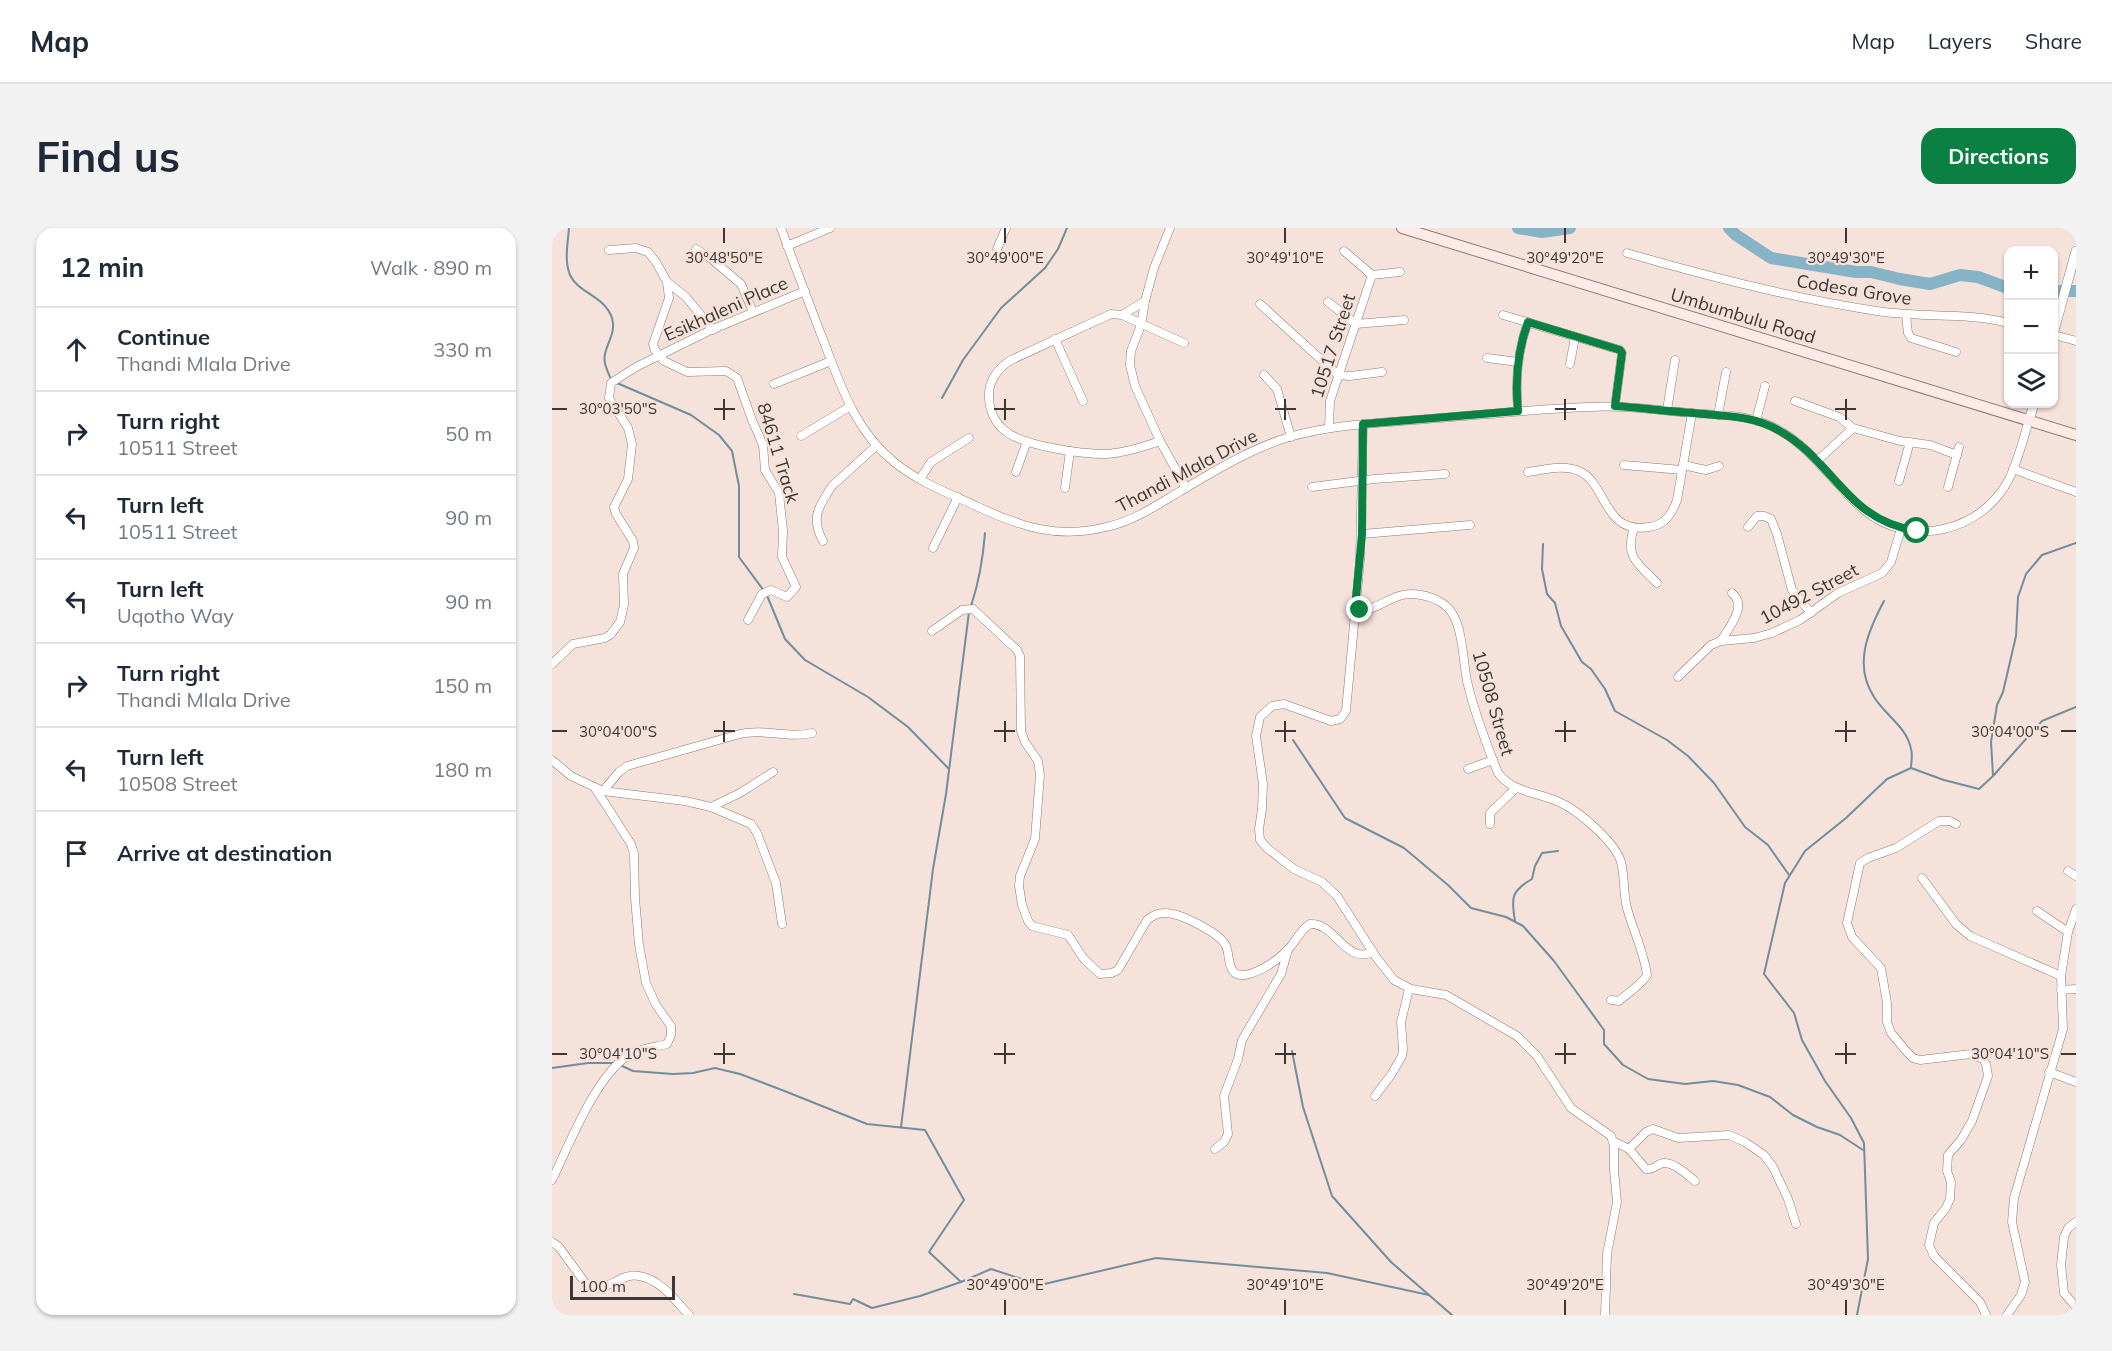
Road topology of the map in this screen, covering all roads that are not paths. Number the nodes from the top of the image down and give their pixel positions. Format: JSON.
{"nodes":[{"id":1,"x":781,"y":228,"type":"edge"},
{"id":2,"x":830,"y":228,"type":"edge"},
{"id":3,"x":1006,"y":228,"type":"edge"},
{"id":4,"x":1170,"y":228,"type":"edge"},
{"id":5,"x":1402,"y":228,"type":"edge"},
{"id":6,"x":787,"y":246,"type":"junction"},
{"id":7,"x":696,"y":249,"type":"dead end"},
{"id":8,"x":997,"y":249,"type":"dead end"},
{"id":9,"x":609,"y":250,"type":"dead end"},
{"id":10,"x":1344,"y":251,"type":"dead end"},
{"id":11,"x":2076,"y":251,"type":"edge"},
{"id":12,"x":1627,"y":253,"type":"dead end"},
{"id":13,"x":1400,"y":272,"type":"dead end"},
{"id":14,"x":1372,"y":275,"type":"junction"},
{"id":15,"x":667,"y":282,"type":"junction"},
{"id":16,"x":805,"y":291,"type":"junction"},
{"id":17,"x":1144,"y":301,"type":"junction"},
{"id":18,"x":1328,"y":302,"type":"dead end"},
{"id":19,"x":1260,"y":304,"type":"dead end"},
{"id":20,"x":753,"y":312,"type":"junction"},
{"id":21,"x":1122,"y":315,"type":"junction"},
{"id":22,"x":1503,"y":315,"type":"dead end"},
{"id":23,"x":1906,"y":315,"type":"junction"},
{"id":24,"x":2058,"y":318,"type":"edge"},
{"id":25,"x":1404,"y":320,"type":"dead end"},
{"id":26,"x":1528,"y":322,"type":"junction"},
{"id":27,"x":2004,"y":322,"type":"edge"},
{"id":28,"x":1356,"y":324,"type":"junction"},
{"id":29,"x":1141,"y":325,"type":"junction"},
{"id":30,"x":713,"y":330,"type":"junction"},
{"id":31,"x":2058,"y":334,"type":"edge"},
{"id":32,"x":1575,"y":337,"type":"junction"},
{"id":33,"x":1055,"y":339,"type":"junction"},
{"id":34,"x":2076,"y":341,"type":"edge"},
{"id":35,"x":1184,"y":343,"type":"dead end"},
{"id":36,"x":1956,"y":351,"type":"dead end"},
{"id":37,"x":659,"y":355,"type":"junction"},
{"id":38,"x":1487,"y":358,"type":"dead end"},
{"id":39,"x":1675,"y":360,"type":"dead end"},
{"id":40,"x":831,"y":361,"type":"junction"},
{"id":41,"x":1518,"y":362,"type":"junction"},
{"id":42,"x":1570,"y":364,"type":"dead end"},
{"id":43,"x":1382,"y":372,"type":"dead end"},
{"id":44,"x":1726,"y":372,"type":"dead end"},
{"id":45,"x":1264,"y":375,"type":"dead end"},
{"id":46,"x":1338,"y":375,"type":"junction"},
{"id":47,"x":774,"y":384,"type":"dead end"},
{"id":48,"x":1765,"y":386,"type":"dead end"},
{"id":49,"x":1083,"y":401,"type":"dead end"},
{"id":50,"x":1795,"y":401,"type":"dead end"},
{"id":51,"x":1615,"y":406,"type":"junction"},
{"id":52,"x":849,"y":407,"type":"junction"},
{"id":53,"x":2033,"y":408,"type":"edge"},
{"id":54,"x":1667,"y":410,"type":"junction"},
{"id":55,"x":1518,"y":411,"type":"junction"},
{"id":56,"x":1692,"y":413,"type":"junction"},
{"id":57,"x":1718,"y":415,"type":"junction"},
{"id":58,"x":2029,"y":420,"type":"junction"},
{"id":59,"x":1756,"y":421,"type":"junction"},
{"id":60,"x":1363,"y":424,"type":"junction"},
{"id":61,"x":1329,"y":428,"type":"junction"},
{"id":62,"x":1853,"y":428,"type":"junction"},
{"id":63,"x":2076,"y":435,"type":"edge"},
{"id":64,"x":801,"y":436,"type":"dead end"},
{"id":65,"x":1291,"y":437,"type":"junction"},
{"id":66,"x":969,"y":438,"type":"dead end"},
{"id":67,"x":1027,"y":441,"type":"junction"},
{"id":68,"x":1160,"y":441,"type":"junction"},
{"id":69,"x":1910,"y":442,"type":"junction"},
{"id":70,"x":876,"y":446,"type":"junction"},
{"id":71,"x":1070,"y":451,"type":"junction"},
{"id":72,"x":1817,"y":461,"type":"junction"},
{"id":73,"x":1624,"y":465,"type":"dead end"},
{"id":74,"x":1719,"y":466,"type":"dead end"},
{"id":75,"x":1682,"y":467,"type":"junction"},
{"id":76,"x":2013,"y":469,"type":"junction"},
{"id":77,"x":1016,"y":472,"type":"dead end"},
{"id":78,"x":1528,"y":472,"type":"dead end"},
{"id":79,"x":1445,"y":474,"type":"dead end"},
{"id":80,"x":920,"y":479,"type":"junction"},
{"id":81,"x":1363,"y":480,"type":"junction"},
{"id":82,"x":1899,"y":481,"type":"dead end"},
{"id":83,"x":1312,"y":487,"type":"dead end"},
{"id":84,"x":1948,"y":487,"type":"dead end"},
{"id":85,"x":1065,"y":488,"type":"dead end"},
{"id":86,"x":1186,"y":488,"type":"junction"},
{"id":87,"x":2076,"y":492,"type":"edge"},
{"id":88,"x":958,"y":497,"type":"junction"},
{"id":89,"x":1470,"y":525,"type":"dead end"},
{"id":90,"x":1748,"y":527,"type":"dead end"},
{"id":91,"x":1634,"y":528,"type":"junction"},
{"id":92,"x":1901,"y":529,"type":"junction"},
{"id":93,"x":1362,"y":534,"type":"junction"},
{"id":94,"x":823,"y":541,"type":"dead end"},
{"id":95,"x":933,"y":548,"type":"dead end"},
{"id":96,"x":1657,"y":583,"type":"dead end"},
{"id":97,"x":1732,"y":593,"type":"dead end"},
{"id":98,"x":1355,"y":609,"type":"junction"},
{"id":99,"x":1811,"y":613,"type":"junction"},
{"id":100,"x":748,"y":620,"type":"dead end"},
{"id":101,"x":932,"y":631,"type":"dead end"},
{"id":102,"x":1721,"y":641,"type":"junction"},
{"id":103,"x":552,"y":664,"type":"edge"},
{"id":104,"x":1678,"y":676,"type":"dead end"},
{"id":105,"x":812,"y":733,"type":"dead end"},
{"id":106,"x":552,"y":760,"type":"edge"},
{"id":107,"x":1493,"y":760,"type":"junction"},
{"id":108,"x":1468,"y":769,"type":"dead end"},
{"id":109,"x":773,"y":772,"type":"dead end"},
{"id":110,"x":1516,"y":788,"type":"junction"},
{"id":111,"x":599,"y":789,"type":"junction"},
{"id":112,"x":711,"y":807,"type":"junction"},
{"id":113,"x":1490,"y":824,"type":"dead end"},
{"id":114,"x":1956,"y":824,"type":"dead end"},
{"id":115,"x":2068,"y":871,"type":"dead end"},
{"id":116,"x":2076,"y":876,"type":"edge"},
{"id":117,"x":1922,"y":878,"type":"dead end"},
{"id":118,"x":2076,"y":909,"type":"edge"},
{"id":119,"x":2037,"y":911,"type":"dead end"},
{"id":120,"x":782,"y":924,"type":"dead end"},
{"id":121,"x":2068,"y":932,"type":"junction"},
{"id":122,"x":1288,"y":950,"type":"junction"},
{"id":123,"x":1373,"y":952,"type":"junction"},
{"id":124,"x":2061,"y":975,"type":"junction"},
{"id":125,"x":1409,"y":989,"type":"junction"},
{"id":126,"x":2076,"y":989,"type":"edge"},
{"id":127,"x":2061,"y":990,"type":"junction"},
{"id":128,"x":1611,"y":1000,"type":"dead end"},
{"id":129,"x":2049,"y":1072,"type":"junction"},
{"id":130,"x":2076,"y":1082,"type":"edge"},
{"id":131,"x":1375,"y":1096,"type":"dead end"},
{"id":132,"x":1613,"y":1141,"type":"junction"},
{"id":133,"x":1215,"y":1149,"type":"dead end"},
{"id":134,"x":1629,"y":1149,"type":"junction"},
{"id":135,"x":552,"y":1180,"type":"edge"},
{"id":136,"x":1695,"y":1181,"type":"dead end"},
{"id":137,"x":2076,"y":1222,"type":"edge"},
{"id":138,"x":1796,"y":1224,"type":"dead end"},
{"id":139,"x":552,"y":1242,"type":"edge"},
{"id":140,"x":2076,"y":1307,"type":"edge"},
{"id":141,"x":689,"y":1315,"type":"edge"},
{"id":142,"x":1605,"y":1315,"type":"edge"},
{"id":143,"x":1986,"y":1315,"type":"edge"},
{"id":144,"x":2007,"y":1315,"type":"edge"}],
"edges":[{"from":1,"to":6,"type":"street","name":"Thandi Mlala Drive"},
{"from":2,"to":6,"type":"street"},
{"from":3,"to":8,"type":"street"},
{"from":4,"to":17,"type":"street"},
{"from":5,"to":58,"type":"main road","name":"Umbumbulu Road"},
{"from":6,"to":16,"type":"street","name":"Thandi Mlala Drive"},
{"from":7,"to":20,"type":"street"},
{"from":9,"to":15,"type":"street"},
{"from":10,"to":14,"type":"street"},
{"from":11,"to":24,"type":"street"},
{"from":12,"to":23,"type":"street","name":"Codesa Grove"},
{"from":13,"to":14,"type":"street"},
{"from":14,"to":28,"type":"street","name":"10517 Street"},
{"from":15,"to":30,"type":"street"},
{"from":15,"to":37,"type":"street"},
{"from":16,"to":20,"type":"street","name":"Esikhaleni Place"},
{"from":16,"to":40,"type":"street","name":"Thandi Mlala Drive"},
{"from":17,"to":21,"type":"street"},
{"from":17,"to":29,"type":"street"},
{"from":18,"to":28,"type":"street"},
{"from":19,"to":46,"type":"street"},
{"from":20,"to":30,"type":"street","name":"Esikhaleni Place"},
{"from":21,"to":29,"type":"street"},
{"from":21,"to":33,"type":"street"},
{"from":22,"to":26,"type":"street"},
{"from":23,"to":27,"type":"street","name":"Codesa Grove"},
{"from":23,"to":36,"type":"street"},
{"from":25,"to":28,"type":"street"},
{"from":26,"to":32,"type":"street"},
{"from":26,"to":41,"type":"street"},
{"from":28,"to":46,"type":"street","name":"10517 Street"},
{"from":29,"to":35,"type":"street"},
{"from":29,"to":68,"type":"street"},
{"from":30,"to":37,"type":"street","name":"Esikhaleni Place"},
{"from":31,"to":34,"type":"street"},
{"from":32,"to":42,"type":"street"},
{"from":32,"to":51,"type":"street"},
{"from":33,"to":49,"type":"street"},
{"from":33,"to":67,"type":"street"},
{"from":37,"to":100,"type":"street","name":"84611 Track"},
{"from":37,"to":103,"type":"street","name":"Esikhaleni Place"},
{"from":38,"to":41,"type":"street"},
{"from":39,"to":54,"type":"street"},
{"from":40,"to":47,"type":"street"},
{"from":40,"to":52,"type":"street","name":"Thandi Mlala Drive"},
{"from":41,"to":55,"type":"street"},
{"from":43,"to":46,"type":"street"},
{"from":44,"to":57,"type":"street"},
{"from":45,"to":65,"type":"street"},
{"from":46,"to":61,"type":"street","name":"10517 Street"},
{"from":48,"to":59,"type":"street"},
{"from":50,"to":62,"type":"street"},
{"from":51,"to":54,"type":"street","name":"Thandi Mlala Drive"},
{"from":51,"to":55,"type":"street","name":"Thandi Mlala Drive"},
{"from":52,"to":64,"type":"street"},
{"from":52,"to":70,"type":"street","name":"Thandi Mlala Drive"},
{"from":53,"to":58,"type":"street"},
{"from":54,"to":56,"type":"street","name":"Thandi Mlala Drive"},
{"from":55,"to":60,"type":"street","name":"Thandi Mlala Drive"},
{"from":56,"to":57,"type":"street","name":"Thandi Mlala Drive"},
{"from":56,"to":75,"type":"street"},
{"from":57,"to":59,"type":"street","name":"Thandi Mlala Drive"},
{"from":58,"to":63,"type":"main road","name":"Umbumbulu Road"},
{"from":58,"to":76,"type":"street","name":"Thandi Mlala Drive"},
{"from":59,"to":72,"type":"street","name":"Thandi Mlala Drive"},
{"from":60,"to":61,"type":"street","name":"Thandi Mlala Drive"},
{"from":60,"to":81,"type":"street"},
{"from":61,"to":65,"type":"street","name":"Thandi Mlala Drive"},
{"from":62,"to":69,"type":"street"},
{"from":62,"to":72,"type":"street"},
{"from":65,"to":86,"type":"street","name":"Thandi Mlala Drive"},
{"from":66,"to":80,"type":"street"},
{"from":67,"to":71,"type":"street"},
{"from":67,"to":77,"type":"street"},
{"from":68,"to":71,"type":"street"},
{"from":68,"to":86,"type":"street"},
{"from":69,"to":82,"type":"street"},
{"from":69,"to":84,"type":"street"},
{"from":70,"to":80,"type":"street","name":"Thandi Mlala Drive"},
{"from":70,"to":94,"type":"street"},
{"from":71,"to":85,"type":"street"},
{"from":72,"to":92,"type":"street","name":"Thandi Mlala Drive"},
{"from":73,"to":75,"type":"street"},
{"from":74,"to":75,"type":"street"},
{"from":75,"to":91,"type":"street"},
{"from":76,"to":87,"type":"street"},
{"from":76,"to":92,"type":"street","name":"Thandi Mlala Drive"},
{"from":78,"to":91,"type":"street"},
{"from":79,"to":81,"type":"street"},
{"from":80,"to":88,"type":"street","name":"Thandi Mlala Drive"},
{"from":81,"to":83,"type":"street"},
{"from":81,"to":93,"type":"street"},
{"from":86,"to":88,"type":"street","name":"Thandi Mlala Drive"},
{"from":88,"to":95,"type":"street"},
{"from":89,"to":93,"type":"street"},
{"from":90,"to":99,"type":"street"},
{"from":91,"to":96,"type":"street"},
{"from":92,"to":99,"type":"street","name":"10492 Street"},
{"from":93,"to":98,"type":"street"},
{"from":97,"to":102,"type":"street"},
{"from":98,"to":107,"type":"street","name":"10508 Street"},
{"from":98,"to":123,"type":"street"},
{"from":99,"to":102,"type":"street","name":"10492 Street"},
{"from":101,"to":122,"type":"street"},
{"from":102,"to":104,"type":"street","name":"10492 Street"},
{"from":105,"to":111,"type":"street"},
{"from":106,"to":111,"type":"street"},
{"from":107,"to":108,"type":"street"},
{"from":107,"to":110,"type":"street","name":"10508 Street"},
{"from":109,"to":112,"type":"street"},
{"from":110,"to":113,"type":"street"},
{"from":110,"to":128,"type":"street"},
{"from":111,"to":112,"type":"street"},
{"from":111,"to":135,"type":"street"},
{"from":112,"to":120,"type":"street"},
{"from":114,"to":143,"type":"street"},
{"from":115,"to":116,"type":"street"},
{"from":117,"to":124,"type":"street"},
{"from":118,"to":121,"type":"street"},
{"from":119,"to":121,"type":"street"},
{"from":121,"to":124,"type":"street"},
{"from":122,"to":123,"type":"street"},
{"from":122,"to":133,"type":"street"},
{"from":123,"to":125,"type":"street"},
{"from":124,"to":127,"type":"street"},
{"from":125,"to":131,"type":"street"},
{"from":125,"to":132,"type":"street"},
{"from":126,"to":127,"type":"street"},
{"from":127,"to":129,"type":"street"},
{"from":129,"to":130,"type":"street"},
{"from":129,"to":144,"type":"street"},
{"from":132,"to":134,"type":"street"},
{"from":132,"to":142,"type":"street"},
{"from":134,"to":136,"type":"street"},
{"from":134,"to":138,"type":"street"},
{"from":137,"to":140,"type":"street"},
{"from":139,"to":141,"type":"street"}]}
